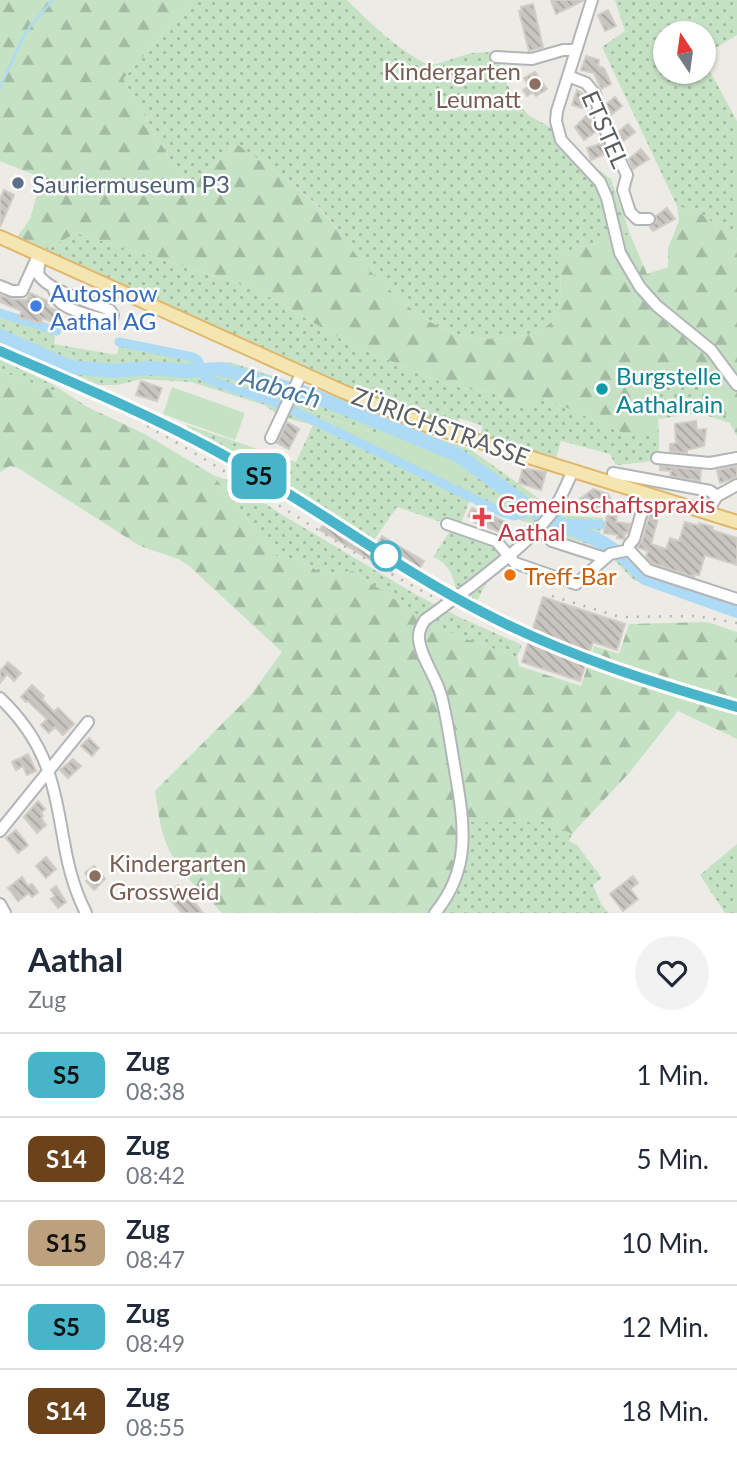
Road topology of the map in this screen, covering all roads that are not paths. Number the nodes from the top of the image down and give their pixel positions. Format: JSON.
{"nodes":[{"id":1,"x":592,"y":0,"type":"edge"},
{"id":2,"x":576,"y":50,"type":"junction"},
{"id":3,"x":496,"y":57,"type":"dead end"},
{"id":4,"x":569,"y":76,"type":"junction"},
{"id":5,"x":649,"y":219,"type":"dead end"},
{"id":6,"x":0,"y":237,"type":"edge"},
{"id":7,"x":39,"y":257,"type":"junction"},
{"id":8,"x":0,"y":286,"type":"edge"},
{"id":9,"x":54,"y":290,"type":"junction"},
{"id":10,"x":737,"y":385,"type":"edge"},
{"id":11,"x":293,"y":393,"type":"junction"},
{"id":12,"x":271,"y":438,"type":"dead end"},
{"id":13,"x":657,"y":458,"type":"dead end"},
{"id":14,"x":737,"y":458,"type":"edge"},
{"id":15,"x":573,"y":471,"type":"junction"},
{"id":16,"x":613,"y":472,"type":"dead end"},
{"id":17,"x":737,"y":485,"type":"edge"},
{"id":18,"x":717,"y":496,"type":"junction"},
{"id":19,"x":645,"y":501,"type":"dead end"},
{"id":20,"x":707,"y":512,"type":"junction"},
{"id":21,"x":737,"y":522,"type":"edge"},
{"id":22,"x":447,"y":524,"type":"dead end"},
{"id":23,"x":538,"y":528,"type":"junction"},
{"id":24,"x":627,"y":551,"type":"junction"},
{"id":25,"x":509,"y":555,"type":"junction"},
{"id":26,"x":607,"y":556,"type":"junction"},
{"id":27,"x":737,"y":599,"type":"edge"},
{"id":28,"x":0,"y":698,"type":"edge"},
{"id":29,"x":88,"y":722,"type":"dead end"},
{"id":30,"x":48,"y":770,"type":"junction"},
{"id":31,"x":0,"y":831,"type":"edge"},
{"id":32,"x":0,"y":904,"type":"edge"},
{"id":33,"x":5,"y":913,"type":"edge"},
{"id":34,"x":86,"y":913,"type":"edge"},
{"id":35,"x":435,"y":913,"type":"edge"}],
"edges":[{"from":1,"to":2,"type":"street"},
{"from":2,"to":3,"type":"street"},
{"from":2,"to":4,"type":"street"},
{"from":4,"to":5,"type":"street","name":"ETSTEL"},
{"from":4,"to":10,"type":"street"},
{"from":6,"to":7,"type":"main road","name":"ZÜRICHSTRASSE"},
{"from":7,"to":8,"type":"street"},
{"from":7,"to":9,"type":"street"},
{"from":7,"to":11,"type":"main road","name":"ZÜRICHSTRASSE"},
{"from":9,"to":9,"type":"street"},
{"from":11,"to":12,"type":"street"},
{"from":11,"to":15,"type":"main road","name":"ZÜRICHSTRASSE"},
{"from":13,"to":14,"type":"street"},
{"from":15,"to":20,"type":"main road","name":"ZÜRICHSTRASSE"},
{"from":15,"to":23,"type":"street"},
{"from":16,"to":18,"type":"street"},
{"from":17,"to":18,"type":"street"},
{"from":18,"to":20,"type":"street"},
{"from":19,"to":24,"type":"street"},
{"from":20,"to":21,"type":"main road","name":"ZÜRICHSTRASSE"},
{"from":22,"to":25,"type":"street"},
{"from":23,"to":25,"type":"street"},
{"from":23,"to":26,"type":"street"},
{"from":24,"to":26,"type":"street"},
{"from":24,"to":27,"type":"street"},
{"from":25,"to":26,"type":"street"},
{"from":25,"to":35,"type":"street","bridge":true},
{"from":28,"to":30,"type":"street"},
{"from":29,"to":30,"type":"street"},
{"from":30,"to":31,"type":"street"},
{"from":30,"to":34,"type":"street"},
{"from":32,"to":33,"type":"street"}]}
